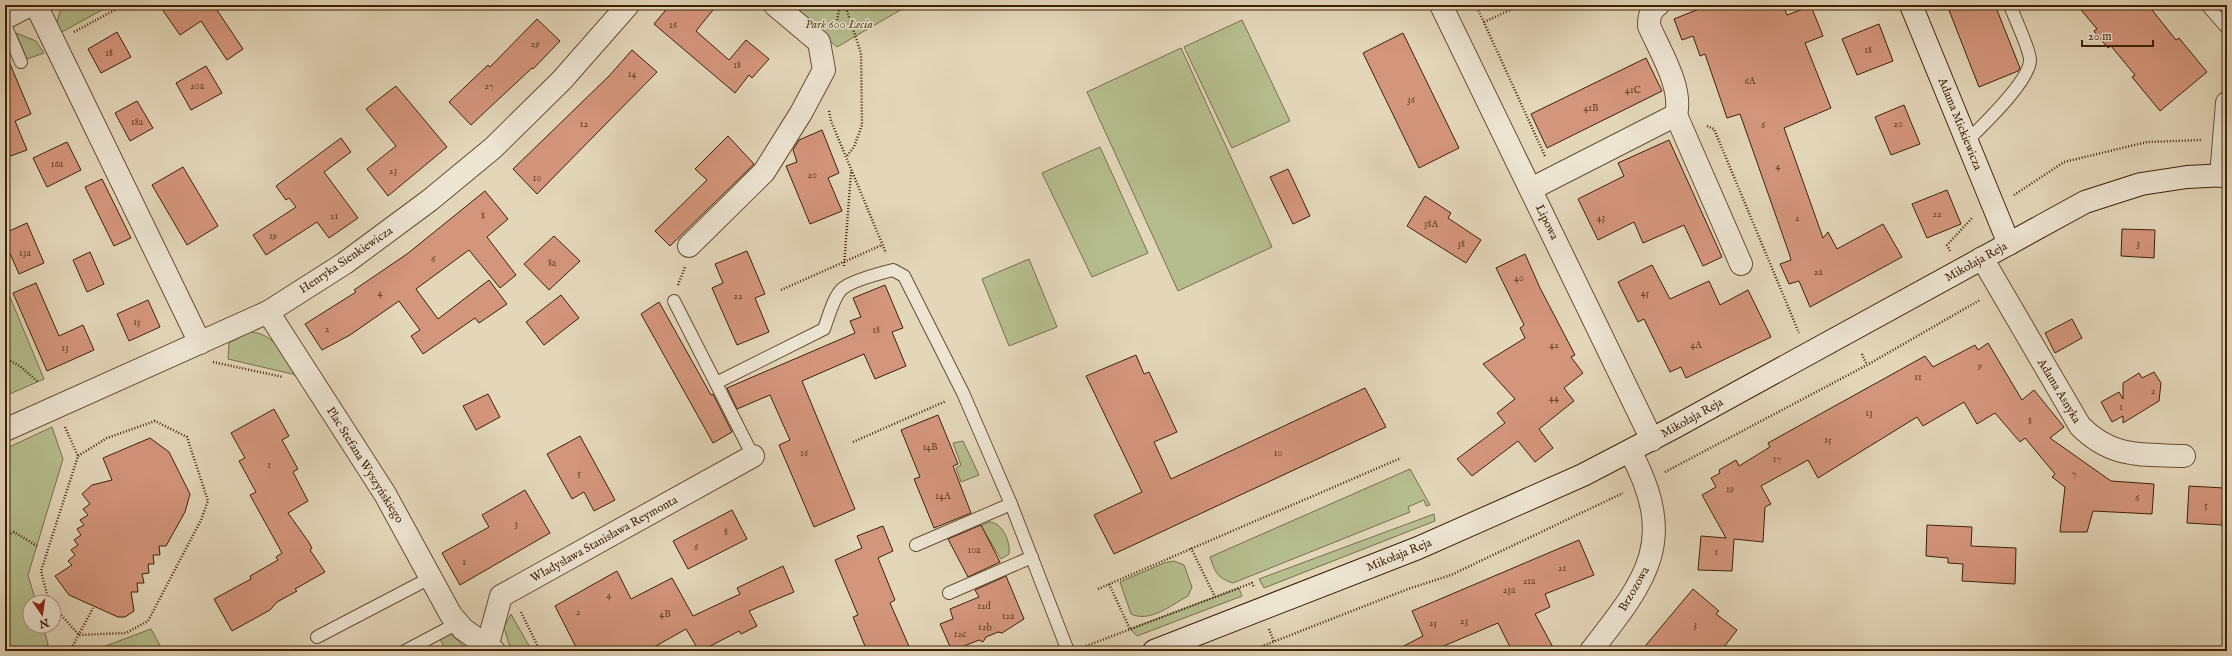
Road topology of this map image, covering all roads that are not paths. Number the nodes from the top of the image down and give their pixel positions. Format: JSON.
{"nodes":[{"id":1,"x":30,"y":5,"type":"edge"},
{"id":2,"x":36,"y":5,"type":"edge"},
{"id":3,"x":628,"y":5,"type":"edge"},
{"id":4,"x":775,"y":5,"type":"edge"},
{"id":5,"x":1441,"y":5,"type":"edge"},
{"id":6,"x":1658,"y":5,"type":"edge"},
{"id":7,"x":1911,"y":5,"type":"edge"},
{"id":8,"x":2010,"y":5,"type":"edge"},
{"id":9,"x":2207,"y":5,"type":"edge"},
{"id":10,"x":5,"y":18,"type":"edge"},
{"id":11,"x":5,"y":24,"type":"edge"},
{"id":12,"x":2227,"y":28,"type":"edge"},
{"id":13,"x":21,"y":62,"type":"dead end"},
{"id":14,"x":2227,"y":103,"type":"edge"},
{"id":15,"x":1676,"y":115,"type":"junction"},
{"id":16,"x":1967,"y":141,"type":"junction"},
{"id":17,"x":2225,"y":176,"type":"edge"},
{"id":18,"x":1531,"y":188,"type":"junction"},
{"id":19,"x":2009,"y":244,"type":"junction"},
{"id":20,"x":689,"y":246,"type":"road end"},
{"id":21,"x":1982,"y":258,"type":"junction"},
{"id":22,"x":1741,"y":264,"type":"dead end"},
{"id":23,"x":674,"y":301,"type":"road end"},
{"id":24,"x":268,"y":312,"type":"junction"},
{"id":25,"x":200,"y":343,"type":"junction"},
{"id":26,"x":716,"y":383,"type":"junction"},
{"id":27,"x":5,"y":430,"type":"edge"},
{"id":28,"x":1652,"y":440,"type":"junction"},
{"id":29,"x":1630,"y":451,"type":"junction"},
{"id":30,"x":753,"y":456,"type":"joint"},
{"id":31,"x":2184,"y":456,"type":"dead end"},
{"id":32,"x":1011,"y":504,"type":"junction"},
{"id":33,"x":916,"y":545,"type":"dead end"},
{"id":34,"x":1032,"y":557,"type":"junction"},
{"id":35,"x":430,"y":578,"type":"junction"},
{"id":36,"x":949,"y":593,"type":"dead end"},
{"id":37,"x":458,"y":623,"type":"junction"},
{"id":38,"x":317,"y":637,"type":"dead end"},
{"id":39,"x":491,"y":649,"type":"edge"},
{"id":40,"x":405,"y":651,"type":"edge"},
{"id":41,"x":1068,"y":651,"type":"edge"},
{"id":42,"x":1154,"y":651,"type":"edge"},
{"id":43,"x":1591,"y":651,"type":"edge"}],
"edges":[{"from":1,"to":10,"type":"street"},
{"from":2,"to":25,"type":"street"},
{"from":3,"to":24,"type":"street","name":"Henryka Sienkiewicza"},
{"from":4,"to":20,"type":"street"},
{"from":5,"to":18,"type":"street","name":"Lipowa"},
{"from":6,"to":15,"type":"street"},
{"from":7,"to":16,"type":"street","name":"Adama Mickiewicza"},
{"from":8,"to":16,"type":"lane"},
{"from":9,"to":12,"type":"lane"},
{"from":11,"to":13,"type":"lane"},
{"from":14,"to":17,"type":"street"},
{"from":15,"to":18,"type":"street"},
{"from":15,"to":22,"type":"street"},
{"from":16,"to":19,"type":"street","name":"Adama Mickiewicza"},
{"from":17,"to":19,"type":"street","name":"Mikołaja Reja"},
{"from":18,"to":28,"type":"street","name":"Lipowa"},
{"from":19,"to":21,"type":"street","name":"Mikołaja Reja"},
{"from":21,"to":28,"type":"street","name":"Mikołaja Reja"},
{"from":21,"to":31,"type":"street","name":"Adama Asnyka"},
{"from":23,"to":26,"type":"lane"},
{"from":24,"to":25,"type":"street","name":"Henryka Sienkiewicza"},
{"from":24,"to":35,"type":"street","name":"Plac Stefana Wyszyńskiego"},
{"from":25,"to":27,"type":"street","name":"Henryka Sienkiewicza"},
{"from":26,"to":30,"type":"lane"},
{"from":26,"to":32,"type":"lane"},
{"from":28,"to":29,"type":"street","name":"Mikołaja Reja"},
{"from":29,"to":42,"type":"street","name":"Mikołaja Reja"},
{"from":29,"to":43,"type":"street","name":"Brzozowa"},
{"from":30,"to":39,"type":"street","name":"Władysława Stanisława Reymonta"},
{"from":32,"to":33,"type":"lane"},
{"from":32,"to":34,"type":"lane"},
{"from":34,"to":36,"type":"lane"},
{"from":34,"to":41,"type":"lane"},
{"from":35,"to":37,"type":"street","name":"Plac Stefana Wyszyńskiego"},
{"from":35,"to":38,"type":"lane"},
{"from":37,"to":39,"type":"street","name":"Plac Stefana Wyszyńskiego"},
{"from":37,"to":40,"type":"lane"}]}
